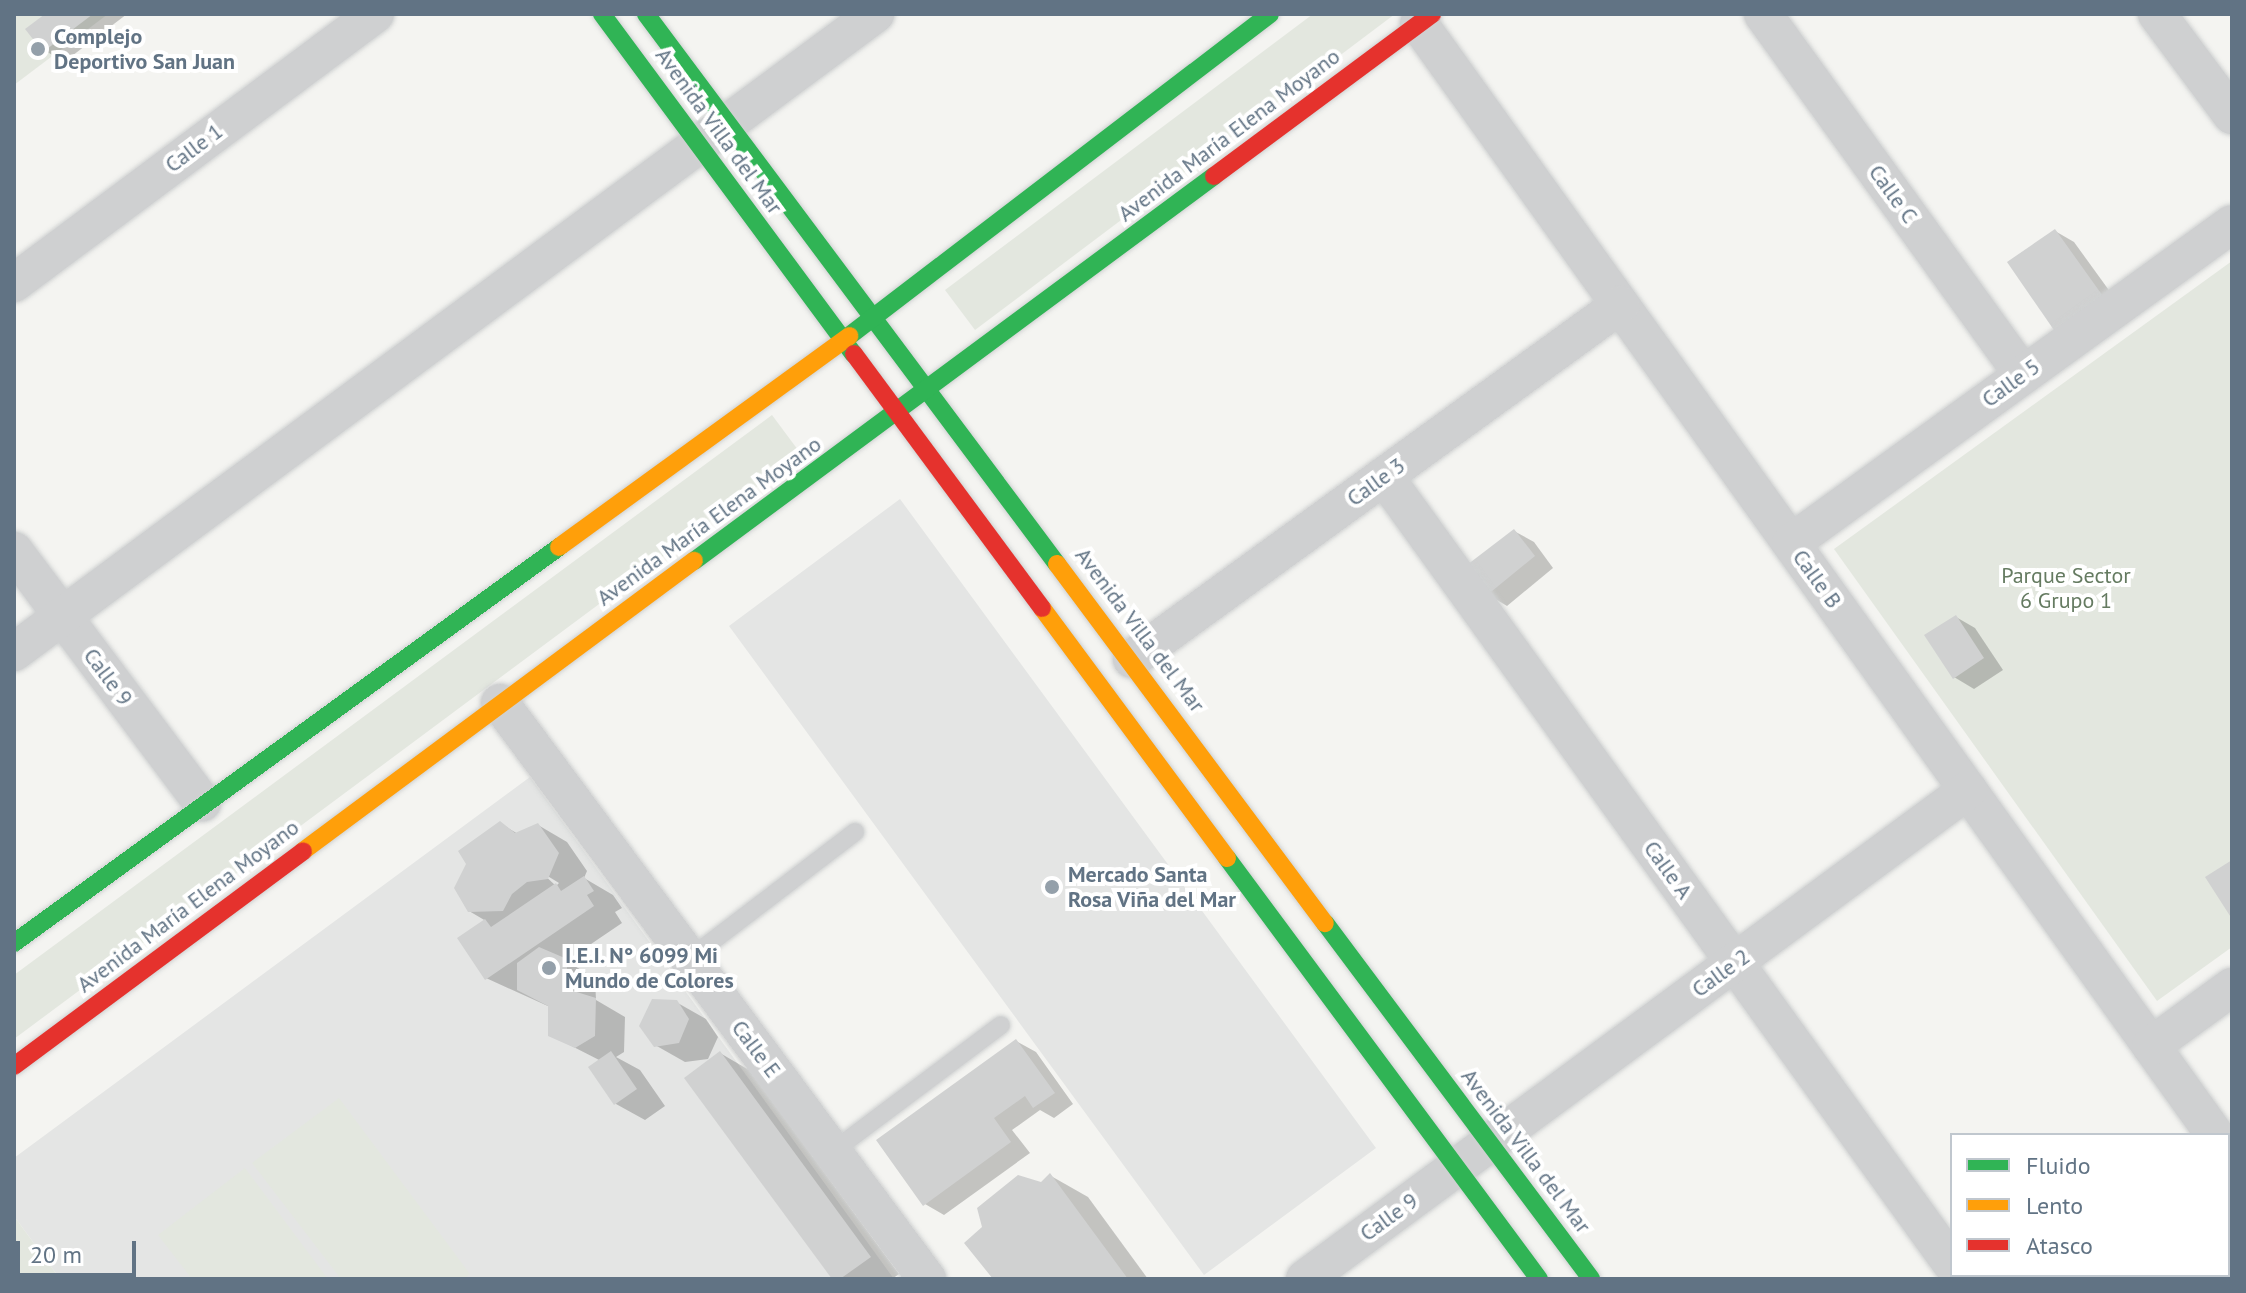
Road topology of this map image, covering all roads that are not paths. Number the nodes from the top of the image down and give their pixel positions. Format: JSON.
{"nodes":[{"id":1,"x":375,"y":14,"type":"edge"},
{"id":2,"x":602,"y":14,"type":"edge"},
{"id":3,"x":646,"y":14,"type":"edge"},
{"id":4,"x":875,"y":14,"type":"edge"},
{"id":5,"x":1270,"y":14,"type":"edge"},
{"id":6,"x":1763,"y":14,"type":"edge"},
{"id":7,"x":2157,"y":14,"type":"edge"},
{"id":8,"x":1425,"y":19,"type":"edge"},
{"id":9,"x":2232,"y":115,"type":"edge"},
{"id":10,"x":714,"y":133,"type":"junction"},
{"id":11,"x":2232,"y":224,"type":"edge"},
{"id":12,"x":14,"y":283,"type":"edge"},
{"id":13,"x":1620,"y":305,"type":"junction"},
{"id":14,"x":874,"y":318,"type":"junction"},
{"id":15,"x":844,"y":340,"type":"junction"},
{"id":16,"x":2023,"y":375,"type":"junction"},
{"id":17,"x":929,"y":389,"type":"junction"},
{"id":18,"x":898,"y":412,"type":"junction"},
{"id":19,"x":1384,"y":476,"type":"junction"},
{"id":20,"x":1791,"y":543,"type":"junction"},
{"id":21,"x":14,"y":551,"type":"edge"},
{"id":22,"x":62,"y":616,"type":"junction"},
{"id":23,"x":14,"y":652,"type":"edge"},
{"id":24,"x":1132,"y":659,"type":"junction"},
{"id":25,"x":500,"y":703,"type":"junction"},
{"id":26,"x":1968,"y":790,"type":"junction"},
{"id":27,"x":202,"y":802,"type":"junction"},
{"id":28,"x":855,"y":832,"type":"dead end"},
{"id":29,"x":14,"y":943,"type":"edge"},
{"id":30,"x":689,"y":959,"type":"junction"},
{"id":31,"x":1735,"y":962,"type":"junction"},
{"id":32,"x":2232,"y":987,"type":"edge"},
{"id":33,"x":1001,"y":1025,"type":"dead end"},
{"id":34,"x":2151,"y":1046,"type":"junction"},
{"id":35,"x":14,"y":1066,"type":"edge"},
{"id":36,"x":2214,"y":1133,"type":"edge"},
{"id":37,"x":832,"y":1152,"type":"junction"},
{"id":38,"x":1473,"y":1155,"type":"junction"},
{"id":39,"x":1950,"y":1261,"type":"edge"},
{"id":40,"x":927,"y":1279,"type":"edge"},
{"id":41,"x":1305,"y":1279,"type":"edge"},
{"id":42,"x":1539,"y":1279,"type":"edge"},
{"id":43,"x":1591,"y":1279,"type":"edge"}],
"edges":[{"from":1,"to":12,"type":"street","name":"Calle 1"},
{"from":2,"to":10,"type":"street","name":"Avenida Villa del Mar"},
{"from":3,"to":10,"type":"street","name":"Avenida Villa del Mar"},
{"from":4,"to":10,"type":"street"},
{"from":5,"to":14,"type":"street"},
{"from":6,"to":16,"type":"street","name":"Calle C"},
{"from":7,"to":9,"type":"street"},
{"from":8,"to":13,"type":"street","name":"Calle B"},
{"from":8,"to":17,"type":"street","name":"Avenida María Elena Moyano"},
{"from":10,"to":14,"type":"street","name":"Avenida Villa del Mar"},
{"from":10,"to":15,"type":"street","name":"Avenida Villa del Mar"},
{"from":10,"to":22,"type":"street"},
{"from":11,"to":16,"type":"street","name":"Calle 5"},
{"from":13,"to":19,"type":"street","name":"Calle 3"},
{"from":13,"to":20,"type":"street","name":"Calle B"},
{"from":14,"to":15,"type":"street"},
{"from":14,"to":17,"type":"street","name":"Avenida Villa del Mar"},
{"from":15,"to":18,"type":"street","name":"Avenida Villa del Mar"},
{"from":15,"to":27,"type":"street"},
{"from":16,"to":20,"type":"street","name":"Calle 5"},
{"from":17,"to":18,"type":"street","name":"Avenida María Elena Moyano"},
{"from":17,"to":24,"type":"street","name":"Avenida Villa del Mar"},
{"from":18,"to":25,"type":"street","name":"Avenida María Elena Moyano"},
{"from":18,"to":38,"type":"street","name":"Avenida Villa del Mar"},
{"from":19,"to":24,"type":"street","name":"Calle 3"},
{"from":19,"to":31,"type":"street","name":"Calle A"},
{"from":20,"to":26,"type":"street","name":"Calle B"},
{"from":21,"to":22,"type":"street","name":"Calle 9"},
{"from":22,"to":23,"type":"street"},
{"from":22,"to":27,"type":"street","name":"Calle 9"},
{"from":24,"to":38,"type":"street","name":"Avenida Villa del Mar"},
{"from":25,"to":30,"type":"street","name":"Calle E"},
{"from":25,"to":35,"type":"street","name":"Avenida María Elena Moyano"},
{"from":26,"to":31,"type":"street","name":"Calle 2"},
{"from":26,"to":34,"type":"street","name":"Calle B"},
{"from":27,"to":29,"type":"street"},
{"from":28,"to":30,"type":"lane"},
{"from":30,"to":37,"type":"street","name":"Calle E"},
{"from":31,"to":38,"type":"street","name":"Calle 2"},
{"from":31,"to":39,"type":"street","name":"Calle A"},
{"from":32,"to":34,"type":"street"},
{"from":33,"to":37,"type":"lane"},
{"from":34,"to":36,"type":"street","name":"Calle B"},
{"from":37,"to":40,"type":"street","name":"Calle E"},
{"from":38,"to":41,"type":"street","name":"Calle 9"},
{"from":38,"to":42,"type":"street","name":"Avenida Villa del Mar"},
{"from":38,"to":43,"type":"street","name":"Avenida Villa del Mar"}]}
